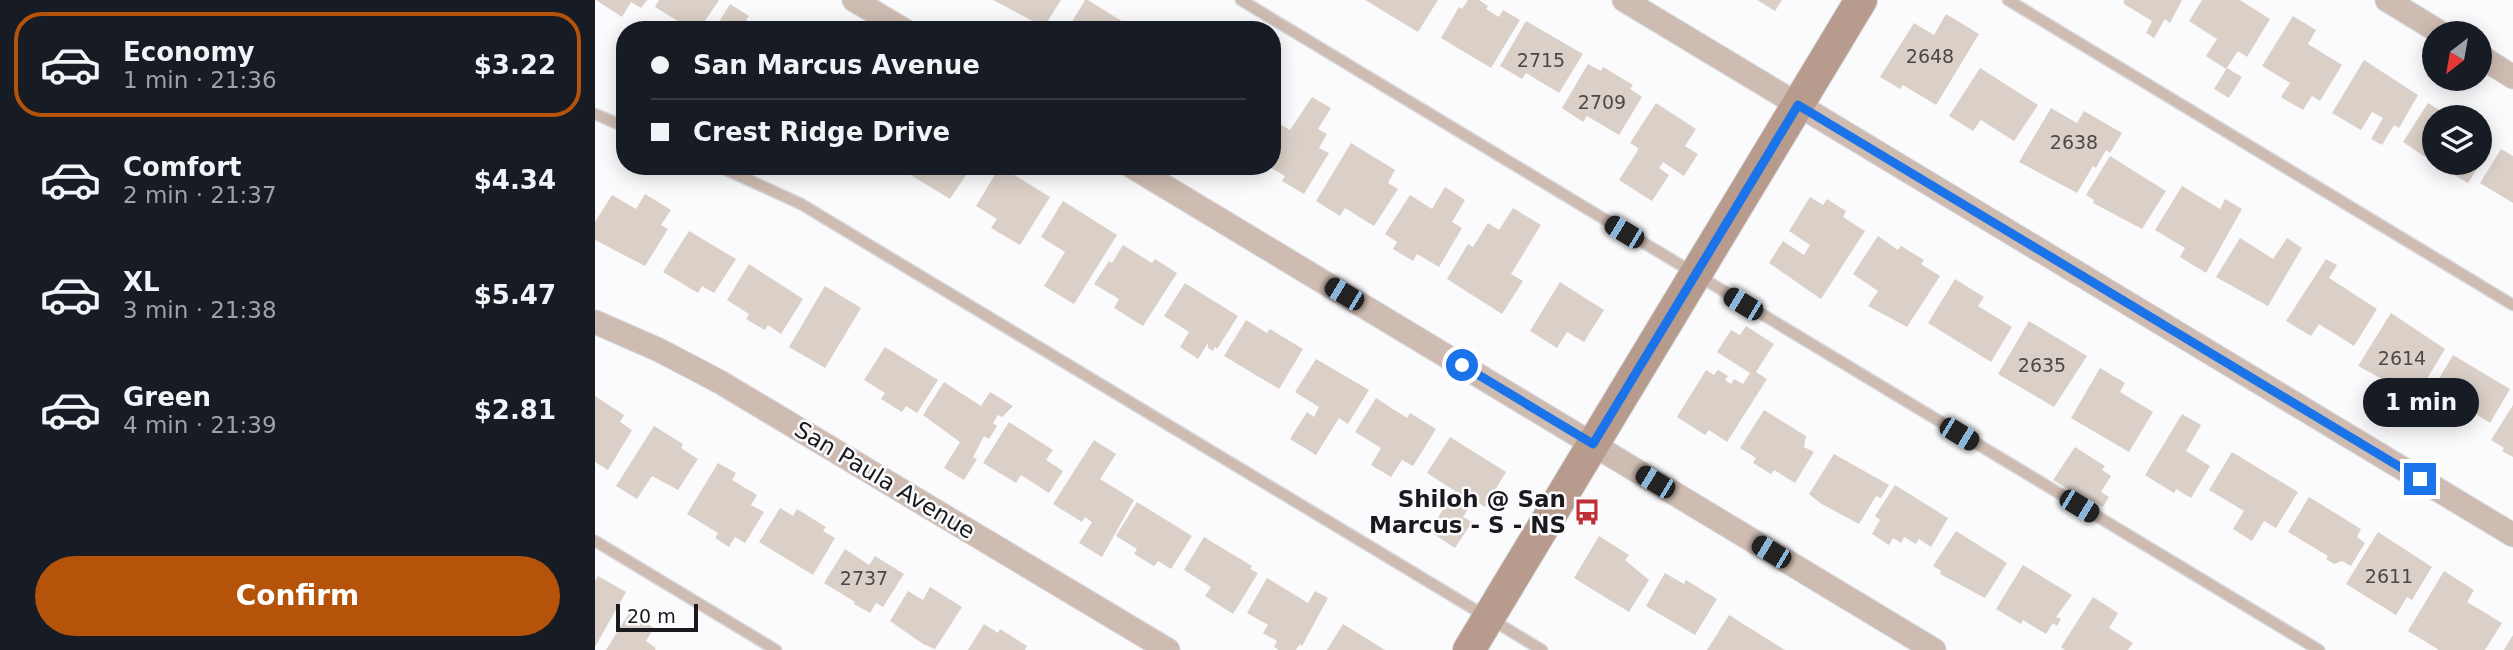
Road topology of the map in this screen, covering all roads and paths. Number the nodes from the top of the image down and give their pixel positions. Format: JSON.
{"nodes":[{"id":1,"x":854,"y":0,"type":"edge"},
{"id":2,"x":1241,"y":0,"type":"edge"},
{"id":3,"x":1624,"y":0,"type":"edge"},
{"id":4,"x":1861,"y":0,"type":"edge"},
{"id":5,"x":2008,"y":0,"type":"edge"},
{"id":6,"x":2387,"y":0,"type":"edge"},
{"id":7,"x":889,"y":21,"type":"edge"},
{"id":8,"x":1276,"y":21,"type":"edge"},
{"id":9,"x":2422,"y":21,"type":"edge"},
{"id":10,"x":1281,"y":24,"type":"edge"},
{"id":11,"x":2492,"y":64,"type":"edge"},
{"id":12,"x":2513,"y":77,"type":"edge"},
{"id":13,"x":1798,"y":105,"type":"junction"},
{"id":14,"x":595,"y":114,"type":"edge"},
{"id":15,"x":616,"y":123,"type":"edge"},
{"id":16,"x":738,"y":175,"type":"edge"},
{"id":17,"x":1146,"y":175,"type":"edge"},
{"id":18,"x":1695,"y":275,"type":"junction"},
{"id":19,"x":2513,"y":305,"type":"edge"},
{"id":20,"x":595,"y":322,"type":"edge"},
{"id":21,"x":1593,"y":444,"type":"junction"},
{"id":22,"x":2513,"y":535,"type":"edge"},
{"id":23,"x":595,"y":541,"type":"edge"},
{"id":24,"x":1488,"y":618,"type":"junction"},
{"id":25,"x":776,"y":650,"type":"edge"},
{"id":26,"x":1168,"y":650,"type":"edge"},
{"id":27,"x":1469,"y":650,"type":"edge"},
{"id":28,"x":1542,"y":650,"type":"edge"},
{"id":29,"x":1934,"y":650,"type":"edge"},
{"id":30,"x":2319,"y":650,"type":"edge"}],
"edges":[{"from":1,"to":7,"type":"street"},
{"from":2,"to":8,"type":"lane"},
{"from":3,"to":13,"type":"street"},
{"from":4,"to":13,"type":"street"},
{"from":5,"to":19,"type":"lane"},
{"from":6,"to":9,"type":"street"},
{"from":10,"to":18,"type":"lane"},
{"from":11,"to":12,"type":"street"},
{"from":13,"to":18,"type":"street"},
{"from":13,"to":22,"type":"street"},
{"from":14,"to":15,"type":"lane"},
{"from":16,"to":24,"type":"lane"},
{"from":17,"to":21,"type":"street"},
{"from":18,"to":21,"type":"street"},
{"from":18,"to":30,"type":"lane"},
{"from":20,"to":26,"type":"street","name":"San Paula Avenue"},
{"from":21,"to":24,"type":"street"},
{"from":21,"to":29,"type":"street"},
{"from":23,"to":25,"type":"lane"},
{"from":24,"to":27,"type":"street"},
{"from":24,"to":28,"type":"lane"}]}
